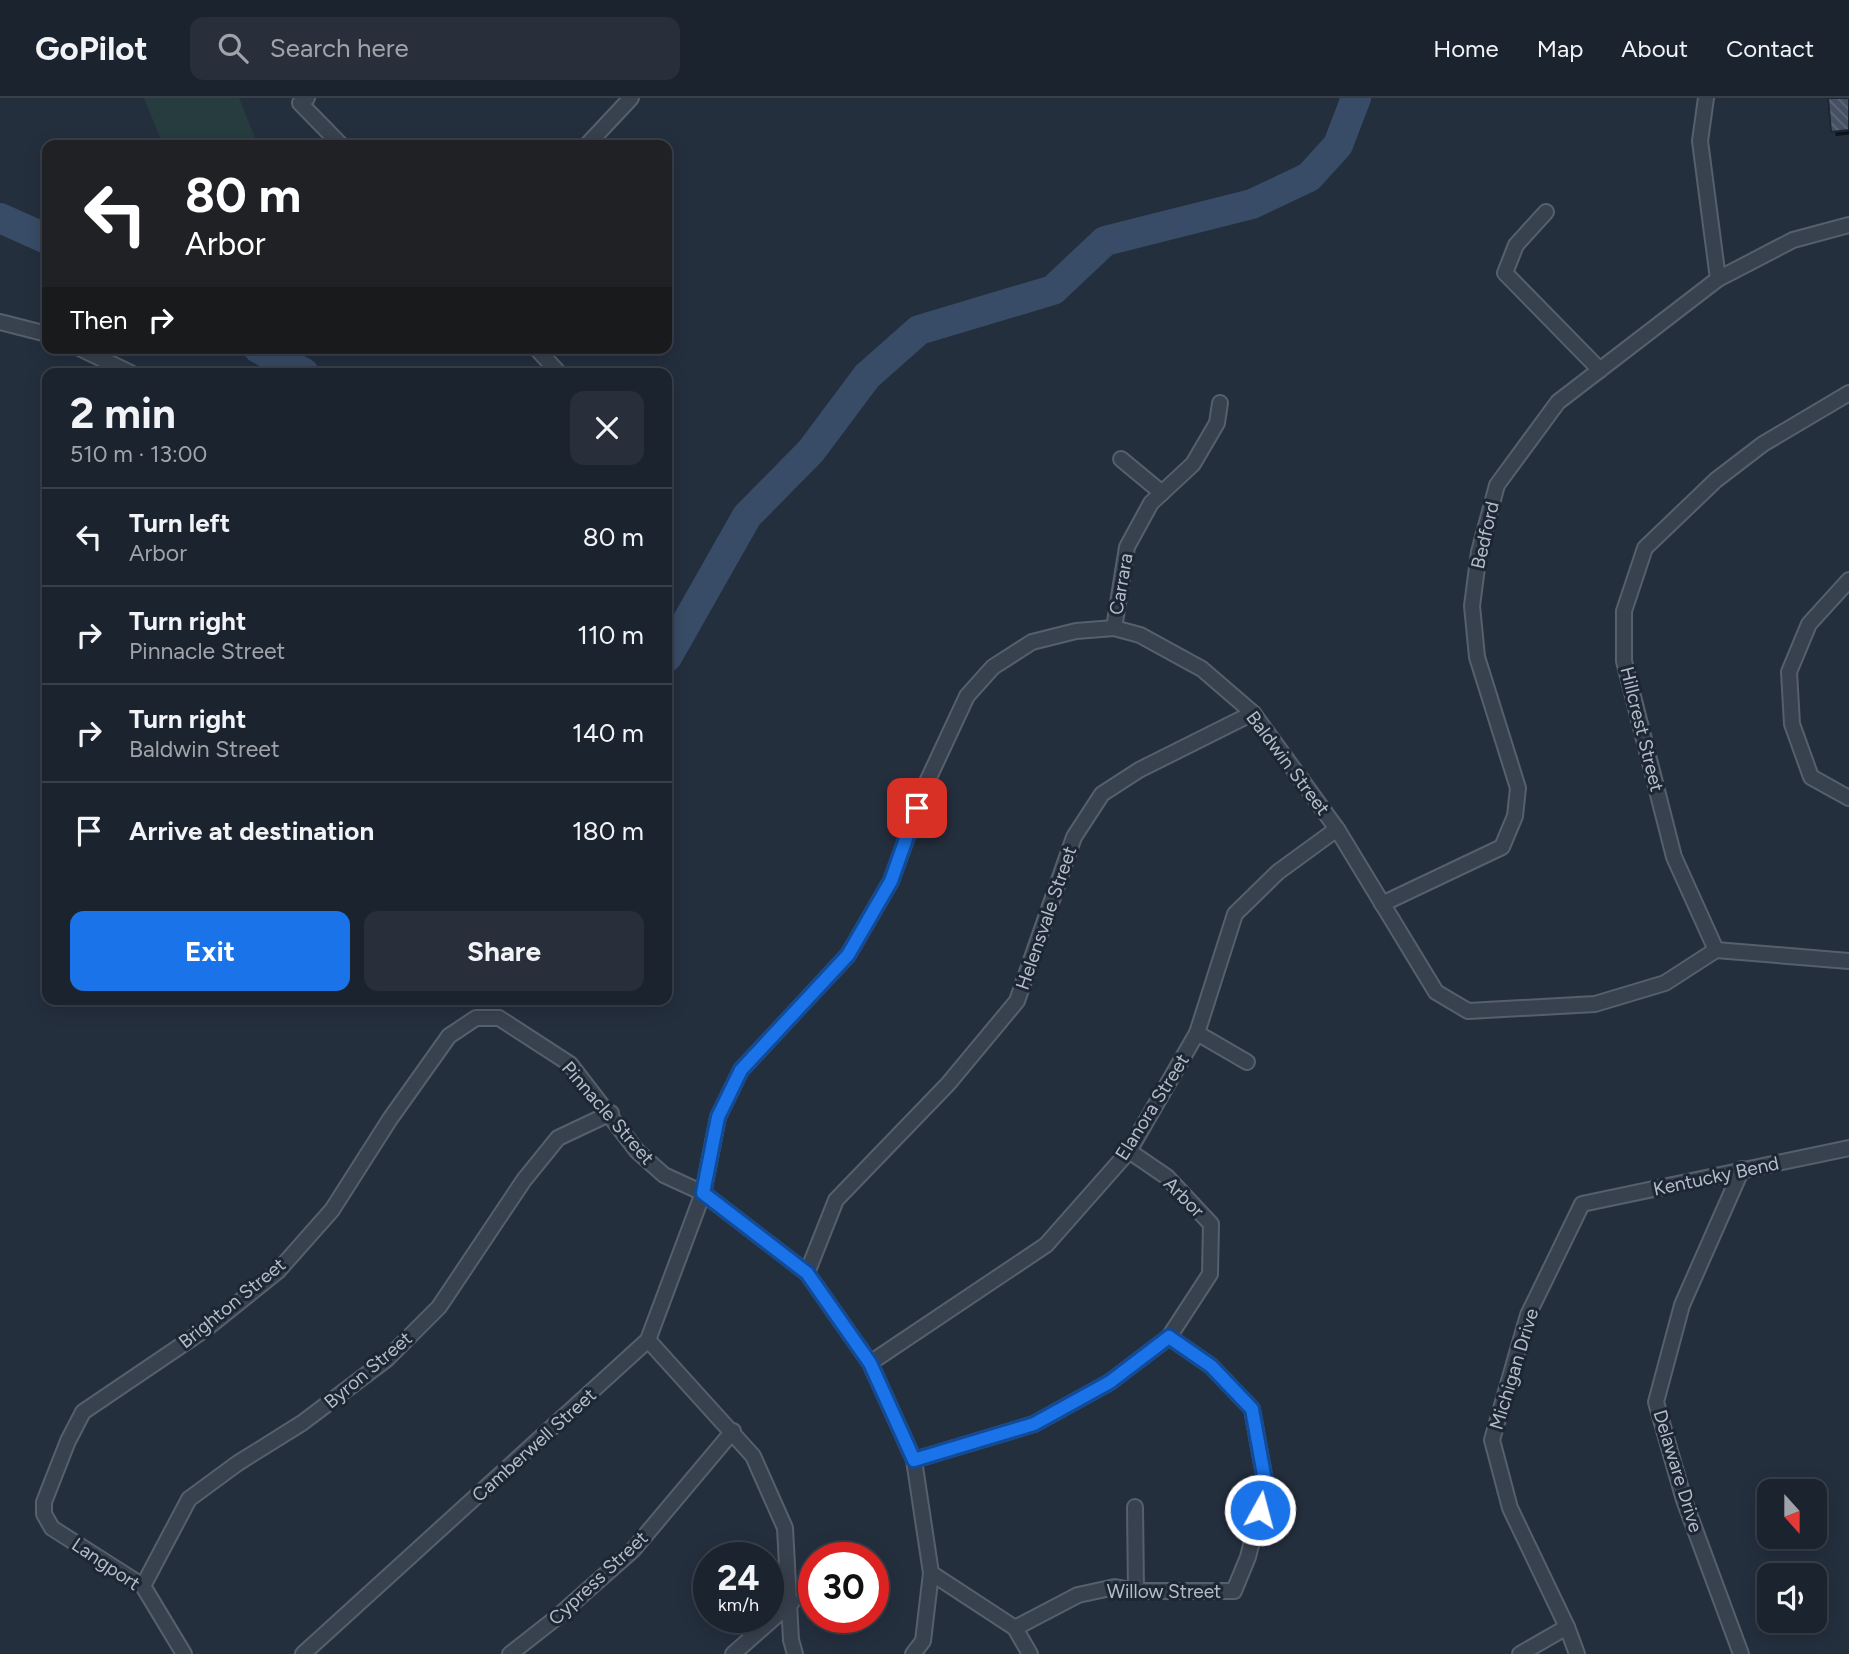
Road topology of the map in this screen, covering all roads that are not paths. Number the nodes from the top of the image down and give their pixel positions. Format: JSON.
{"nodes":[{"id":1,"x":307,"y":98,"type":"edge"},
{"id":2,"x":631,"y":98,"type":"edge"},
{"id":3,"x":1706,"y":98,"type":"edge"},
{"id":4,"x":336,"y":140,"type":"edge"},
{"id":5,"x":592,"y":140,"type":"edge"},
{"id":6,"x":1546,"y":212,"type":"dead end"},
{"id":7,"x":1849,"y":225,"type":"edge"},
{"id":8,"x":1718,"y":279,"type":"junction"},
{"id":9,"x":0,"y":322,"type":"edge"},
{"id":10,"x":42,"y":333,"type":"edge"},
{"id":11,"x":91,"y":354,"type":"edge"},
{"id":12,"x":542,"y":354,"type":"edge"},
{"id":13,"x":121,"y":368,"type":"edge"},
{"id":14,"x":554,"y":368,"type":"edge"},
{"id":15,"x":1600,"y":370,"type":"junction"},
{"id":16,"x":1849,"y":393,"type":"edge"},
{"id":17,"x":1220,"y":403,"type":"dead end"},
{"id":18,"x":1121,"y":459,"type":"dead end"},
{"id":19,"x":1162,"y":493,"type":"junction"},
{"id":20,"x":1849,"y":580,"type":"edge"},
{"id":21,"x":1114,"y":628,"type":"junction"},
{"id":22,"x":1253,"y":713,"type":"junction"},
{"id":23,"x":1849,"y":798,"type":"edge"},
{"id":24,"x":1338,"y":829,"type":"junction"},
{"id":25,"x":1382,"y":904,"type":"junction"},
{"id":26,"x":1717,"y":950,"type":"junction"},
{"id":27,"x":1849,"y":961,"type":"edge"},
{"id":28,"x":476,"y":1018,"type":"joint"},
{"id":29,"x":1197,"y":1032,"type":"junction"},
{"id":30,"x":1247,"y":1062,"type":"dead end"},
{"id":31,"x":611,"y":1113,"type":"junction"},
{"id":32,"x":1849,"y":1148,"type":"edge"},
{"id":33,"x":1129,"y":1151,"type":"junction"},
{"id":34,"x":1742,"y":1170,"type":"junction"},
{"id":35,"x":703,"y":1193,"type":"junction"},
{"id":36,"x":1582,"y":1204,"type":"joint"},
{"id":37,"x":807,"y":1273,"type":"junction"},
{"id":38,"x":1169,"y":1337,"type":"junction"},
{"id":39,"x":648,"y":1340,"type":"junction"},
{"id":40,"x":870,"y":1363,"type":"junction"},
{"id":41,"x":733,"y":1431,"type":"junction"},
{"id":42,"x":914,"y":1460,"type":"junction"},
{"id":43,"x":1135,"y":1507,"type":"dead end"},
{"id":44,"x":44,"y":1514,"type":"joint"},
{"id":45,"x":931,"y":1573,"type":"junction"},
{"id":46,"x":143,"y":1586,"type":"junction"},
{"id":47,"x":1136,"y":1591,"type":"junction"},
{"id":48,"x":792,"y":1602,"type":"junction"},
{"id":49,"x":1567,"y":1627,"type":"junction"},
{"id":50,"x":1014,"y":1628,"type":"junction"},
{"id":51,"x":184,"y":1654,"type":"edge"},
{"id":52,"x":303,"y":1654,"type":"edge"},
{"id":53,"x":510,"y":1654,"type":"edge"},
{"id":54,"x":733,"y":1654,"type":"edge"},
{"id":55,"x":795,"y":1654,"type":"edge"},
{"id":56,"x":913,"y":1654,"type":"edge"},
{"id":57,"x":1030,"y":1654,"type":"edge"},
{"id":58,"x":1520,"y":1654,"type":"edge"},
{"id":59,"x":1577,"y":1654,"type":"edge"},
{"id":60,"x":1741,"y":1654,"type":"edge"}],
"edges":[{"from":1,"to":4,"type":"street"},
{"from":2,"to":5,"type":"street"},
{"from":3,"to":8,"type":"street"},
{"from":6,"to":15,"type":"street"},
{"from":7,"to":8,"type":"street","name":"Bedford"},
{"from":8,"to":15,"type":"street","name":"Bedford"},
{"from":9,"to":10,"type":"street"},
{"from":11,"to":13,"type":"street"},
{"from":12,"to":14,"type":"street"},
{"from":15,"to":25,"type":"street","name":"Bedford"},
{"from":16,"to":26,"type":"street","name":"Hillcrest Street"},
{"from":17,"to":19,"type":"street","name":"Carrara"},
{"from":18,"to":19,"type":"street"},
{"from":19,"to":21,"type":"street","name":"Carrara"},
{"from":20,"to":23,"type":"street"},
{"from":21,"to":22,"type":"street","name":"Baldwin Street"},
{"from":21,"to":35,"type":"street","name":"Baldwin Street"},
{"from":22,"to":24,"type":"street","name":"Baldwin Street"},
{"from":22,"to":37,"type":"street","name":"Helensvale Street"},
{"from":24,"to":25,"type":"street","name":"Baldwin Street"},
{"from":24,"to":29,"type":"street","name":"Elanora Street"},
{"from":25,"to":26,"type":"street","name":"Baldwin Street"},
{"from":26,"to":27,"type":"street"},
{"from":28,"to":31,"type":"street","name":"Pinnacle Street"},
{"from":28,"to":44,"type":"street","name":"Brighton Street"},
{"from":29,"to":30,"type":"street"},
{"from":29,"to":33,"type":"street","name":"Elanora Street"},
{"from":31,"to":35,"type":"street","name":"Pinnacle Street"},
{"from":31,"to":46,"type":"street","name":"Byron Street"},
{"from":32,"to":34,"type":"street","name":"Kentucky Bend"},
{"from":33,"to":38,"type":"street","name":"Arbor"},
{"from":33,"to":40,"type":"street","name":"Elanora Street"},
{"from":34,"to":36,"type":"street","name":"Kentucky Bend"},
{"from":34,"to":60,"type":"street","name":"Delaware Drive"},
{"from":35,"to":37,"type":"street","name":"Pinnacle Street"},
{"from":35,"to":39,"type":"street","name":"Camberwell Street"},
{"from":36,"to":49,"type":"street","name":"Michigan Drive"},
{"from":37,"to":40,"type":"street","name":"Pinnacle Street"},
{"from":38,"to":42,"type":"street","name":"Arbor"},
{"from":38,"to":47,"type":"street","name":"Willow Street"},
{"from":39,"to":41,"type":"street"},
{"from":39,"to":52,"type":"street","name":"Camberwell Street"},
{"from":40,"to":42,"type":"street","name":"Pinnacle Street"},
{"from":41,"to":48,"type":"street"},
{"from":41,"to":53,"type":"street","name":"Cypress Street"},
{"from":42,"to":45,"type":"street","name":"Pinnacle Street"},
{"from":43,"to":47,"type":"street"},
{"from":44,"to":46,"type":"street","name":"Langport"},
{"from":45,"to":50,"type":"street"},
{"from":45,"to":56,"type":"street","name":"Pinnacle Street"},
{"from":46,"to":51,"type":"street","name":"Langport"},
{"from":47,"to":50,"type":"street","name":"Willow Street"},
{"from":48,"to":54,"type":"street"},
{"from":48,"to":55,"type":"street"},
{"from":49,"to":58,"type":"street"},
{"from":49,"to":59,"type":"street","name":"Michigan Drive"},
{"from":50,"to":57,"type":"street"}]}
